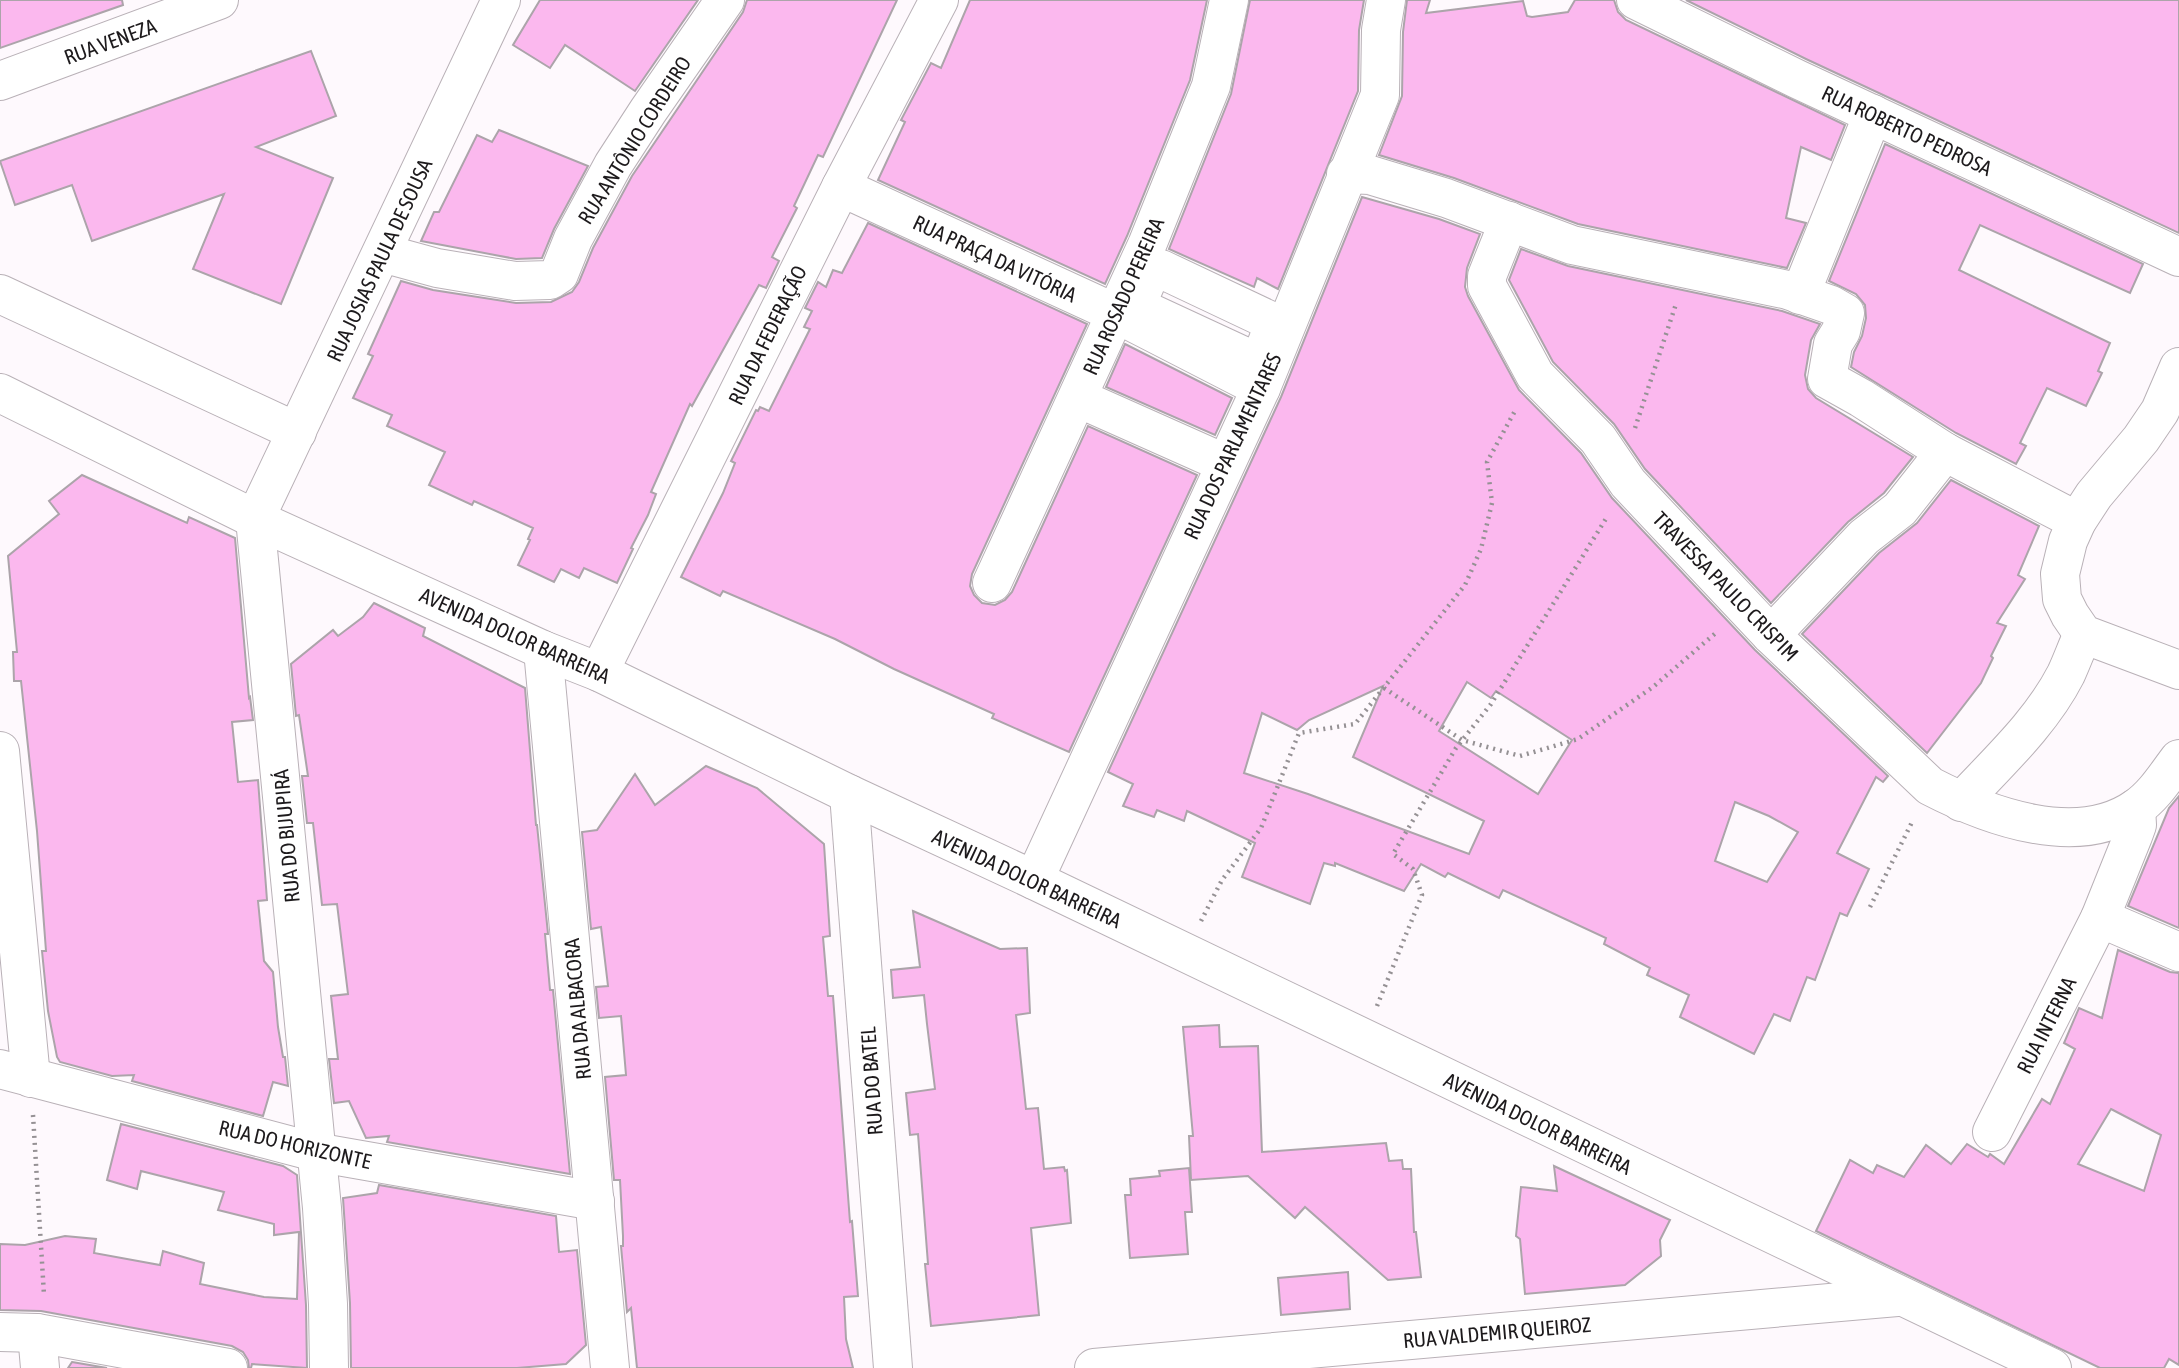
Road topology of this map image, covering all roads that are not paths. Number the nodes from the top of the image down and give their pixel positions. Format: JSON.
{"nodes":[{"id":1,"x":219,"y":0,"type":"edge"},
{"id":2,"x":501,"y":0,"type":"edge"},
{"id":3,"x":725,"y":0,"type":"edge"},
{"id":4,"x":939,"y":0,"type":"edge"},
{"id":5,"x":1229,"y":0,"type":"edge"},
{"id":6,"x":1386,"y":0,"type":"edge"},
{"id":7,"x":1636,"y":0,"type":"edge"},
{"id":8,"x":0,"y":81,"type":"edge"},
{"id":9,"x":1873,"y":114,"type":"junction"},
{"id":10,"x":1346,"y":174,"type":"junction"},
{"id":11,"x":841,"y":187,"type":"junction"},
{"id":12,"x":1509,"y":221,"type":"junction"},
{"id":13,"x":1147,"y":245,"type":"junction"},
{"id":14,"x":382,"y":253,"type":"junction"},
{"id":15,"x":2179,"y":257,"type":"edge"},
{"id":16,"x":0,"y":293,"type":"edge"},
{"id":17,"x":1800,"y":295,"type":"junction"},
{"id":18,"x":1129,"y":311,"type":"junction"},
{"id":19,"x":1293,"y":313,"type":"junction"},
{"id":20,"x":2179,"y":367,"type":"edge"},
{"id":21,"x":1261,"y":388,"type":"junction"},
{"id":22,"x":0,"y":393,"type":"edge"},
{"id":23,"x":1078,"y":398,"type":"junction"},
{"id":24,"x":297,"y":432,"type":"junction"},
{"id":25,"x":1945,"y":452,"type":"junction"},
{"id":26,"x":1224,"y":463,"type":"junction"},
{"id":27,"x":256,"y":519,"type":"junction"},
{"id":28,"x":2077,"y":521,"type":"junction"},
{"id":29,"x":992,"y":583,"type":"dead end"},
{"id":30,"x":2083,"y":634,"type":"junction"},
{"id":31,"x":1771,"y":635,"type":"junction"},
{"id":32,"x":543,"y":650,"type":"junction"},
{"id":33,"x":2179,"y":670,"type":"edge"},
{"id":34,"x":599,"y":672,"type":"junction"},
{"id":35,"x":0,"y":751,"type":"edge"},
{"id":36,"x":2179,"y":759,"type":"edge"},
{"id":37,"x":849,"y":794,"type":"junction"},
{"id":38,"x":1946,"y":794,"type":"junction"},
{"id":39,"x":2136,"y":808,"type":"junction"},
{"id":40,"x":1034,"y":880,"type":"junction"},
{"id":41,"x":2100,"y":918,"type":"junction"},
{"id":42,"x":2179,"y":952,"type":"edge"},
{"id":43,"x":15,"y":1073,"type":"edge"},
{"id":44,"x":1993,"y":1132,"type":"dead end"},
{"id":45,"x":315,"y":1153,"type":"junction"},
{"id":46,"x":595,"y":1201,"type":"junction"},
{"id":47,"x":1899,"y":1296,"type":"junction"},
{"id":48,"x":26,"y":1345,"type":"edge"},
{"id":49,"x":228,"y":1368,"type":"edge"},
{"id":50,"x":329,"y":1368,"type":"edge"},
{"id":51,"x":610,"y":1368,"type":"edge"},
{"id":52,"x":892,"y":1368,"type":"edge"},
{"id":53,"x":1094,"y":1368,"type":"edge"},
{"id":54,"x":2052,"y":1368,"type":"edge"}],
"edges":[{"from":1,"to":8,"type":"street","name":"RUA VENEZA"},
{"from":2,"to":14,"type":"street","name":"RUA JOSIAS PAULA DE SOUSA"},
{"from":3,"to":14,"type":"street","name":"RUA ANTÔNIO CORDEIRO"},
{"from":4,"to":11,"type":"street","name":"RUA DA FEDERAÇÃO"},
{"from":5,"to":13,"type":"street","name":"RUA ROSADO PEREIRA"},
{"from":6,"to":10,"type":"street","name":"RUA DOS PARLAMENTARES"},
{"from":7,"to":9,"type":"street","name":"RUA ROBERTO PEDROSA"},
{"from":9,"to":15,"type":"street","name":"RUA ROBERTO PEDROSA"},
{"from":9,"to":17,"type":"street"},
{"from":10,"to":12,"type":"street"},
{"from":10,"to":19,"type":"street","name":"RUA DOS PARLAMENTARES"},
{"from":11,"to":18,"type":"street","name":"RUA PRAÇA DA VITÓRIA"},
{"from":11,"to":34,"type":"street","name":"RUA DA FEDERAÇÃO"},
{"from":12,"to":17,"type":"street"},
{"from":12,"to":31,"type":"street","name":"TRAVESSA PAULO CRISPIM"},
{"from":13,"to":18,"type":"street","name":"RUA ROSADO PEREIRA"},
{"from":13,"to":19,"type":"street"},
{"from":14,"to":24,"type":"street","name":"RUA JOSIAS PAULA DE SOUSA"},
{"from":16,"to":24,"type":"street"},
{"from":17,"to":25,"type":"street"},
{"from":18,"to":21,"type":"street","name":"RUA PRAÇA DA VITÓRIA"},
{"from":18,"to":23,"type":"street","name":"RUA ROSADO PEREIRA"},
{"from":19,"to":21,"type":"street","name":"RUA DOS PARLAMENTARES"},
{"from":20,"to":28,"type":"street"},
{"from":21,"to":26,"type":"street","name":"RUA DOS PARLAMENTARES"},
{"from":22,"to":27,"type":"street","name":"AVENIDA DOLOR BARREIRA"},
{"from":23,"to":26,"type":"street"},
{"from":23,"to":29,"type":"street","name":"RUA ROSADO PEREIRA"},
{"from":24,"to":27,"type":"street","name":"RUA JOSIAS PAULA DE SOUSA"},
{"from":25,"to":28,"type":"street"},
{"from":25,"to":31,"type":"street"},
{"from":26,"to":40,"type":"street","name":"RUA DOS PARLAMENTARES"},
{"from":27,"to":32,"type":"street","name":"AVENIDA DOLOR BARREIRA"},
{"from":27,"to":45,"type":"street","name":"RUA DO BIJUPIRÁ"},
{"from":28,"to":30,"type":"street"},
{"from":30,"to":33,"type":"street"},
{"from":30,"to":38,"type":"street"},
{"from":31,"to":38,"type":"street","name":"TRAVESSA PAULO CRISPIM"},
{"from":32,"to":34,"type":"street","name":"AVENIDA DOLOR BARREIRA"},
{"from":32,"to":46,"type":"street","name":"RUA DA ALBACORA"},
{"from":34,"to":37,"type":"street","name":"AVENIDA DOLOR BARREIRA"},
{"from":35,"to":43,"type":"street"},
{"from":36,"to":39,"type":"street"},
{"from":37,"to":40,"type":"street","name":"AVENIDA DOLOR BARREIRA"},
{"from":37,"to":52,"type":"street","name":"RUA DO BATEL"},
{"from":38,"to":39,"type":"street"},
{"from":39,"to":41,"type":"street","name":"RUA INTERNA"},
{"from":40,"to":47,"type":"street","name":"AVENIDA DOLOR BARREIRA"},
{"from":41,"to":42,"type":"street"},
{"from":41,"to":44,"type":"street","name":"RUA INTERNA"},
{"from":43,"to":45,"type":"street","name":"RUA DO HORIZONTE"},
{"from":45,"to":46,"type":"street","name":"RUA DO HORIZONTE"},
{"from":45,"to":50,"type":"street","name":"RUA DO BIJUPIRÁ"},
{"from":46,"to":51,"type":"street","name":"RUA DA ALBACORA"},
{"from":47,"to":53,"type":"street","name":"RUA VALDEMIR QUEIROZ"},
{"from":47,"to":54,"type":"street","name":"AVENIDA DOLOR BARREIRA"},
{"from":48,"to":49,"type":"street"}]}
